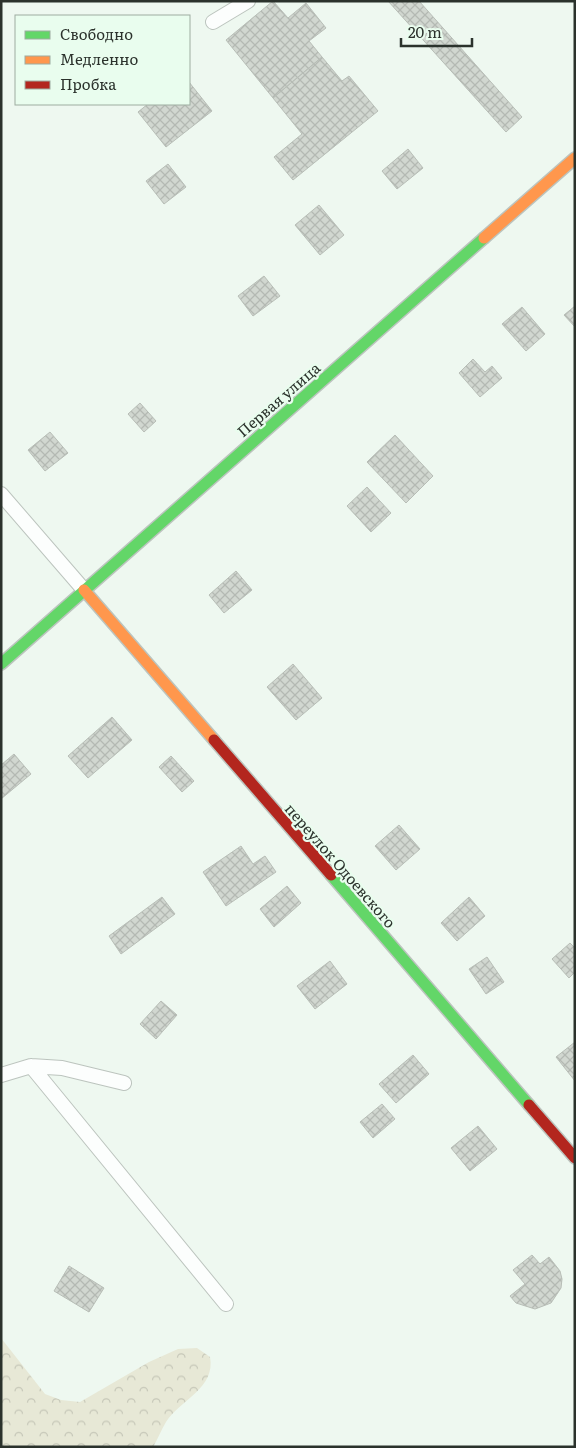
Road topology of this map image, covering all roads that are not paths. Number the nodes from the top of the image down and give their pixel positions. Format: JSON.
{"nodes":[{"id":1,"x":248,"y":1,"type":"edge"},
{"id":2,"x":213,"y":22,"type":"dead end"},
{"id":3,"x":575,"y":158,"type":"edge"},
{"id":4,"x":1,"y":494,"type":"edge"},
{"id":5,"x":84,"y":590,"type":"junction"},
{"id":6,"x":1,"y":664,"type":"edge"},
{"id":7,"x":31,"y":1066,"type":"junction"},
{"id":8,"x":1,"y":1075,"type":"edge"},
{"id":9,"x":124,"y":1083,"type":"dead end"},
{"id":10,"x":575,"y":1158,"type":"edge"},
{"id":11,"x":226,"y":1304,"type":"dead end"}],
"edges":[{"from":1,"to":2,"type":"lane"},
{"from":3,"to":5,"type":"street","name":"Первая улица"},
{"from":4,"to":5,"type":"lane"},
{"from":5,"to":6,"type":"street","name":"Первая улица"},
{"from":5,"to":10,"type":"street","name":"переулок Одоевского"},
{"from":7,"to":8,"type":"lane"},
{"from":7,"to":9,"type":"lane"},
{"from":7,"to":11,"type":"lane"}]}
